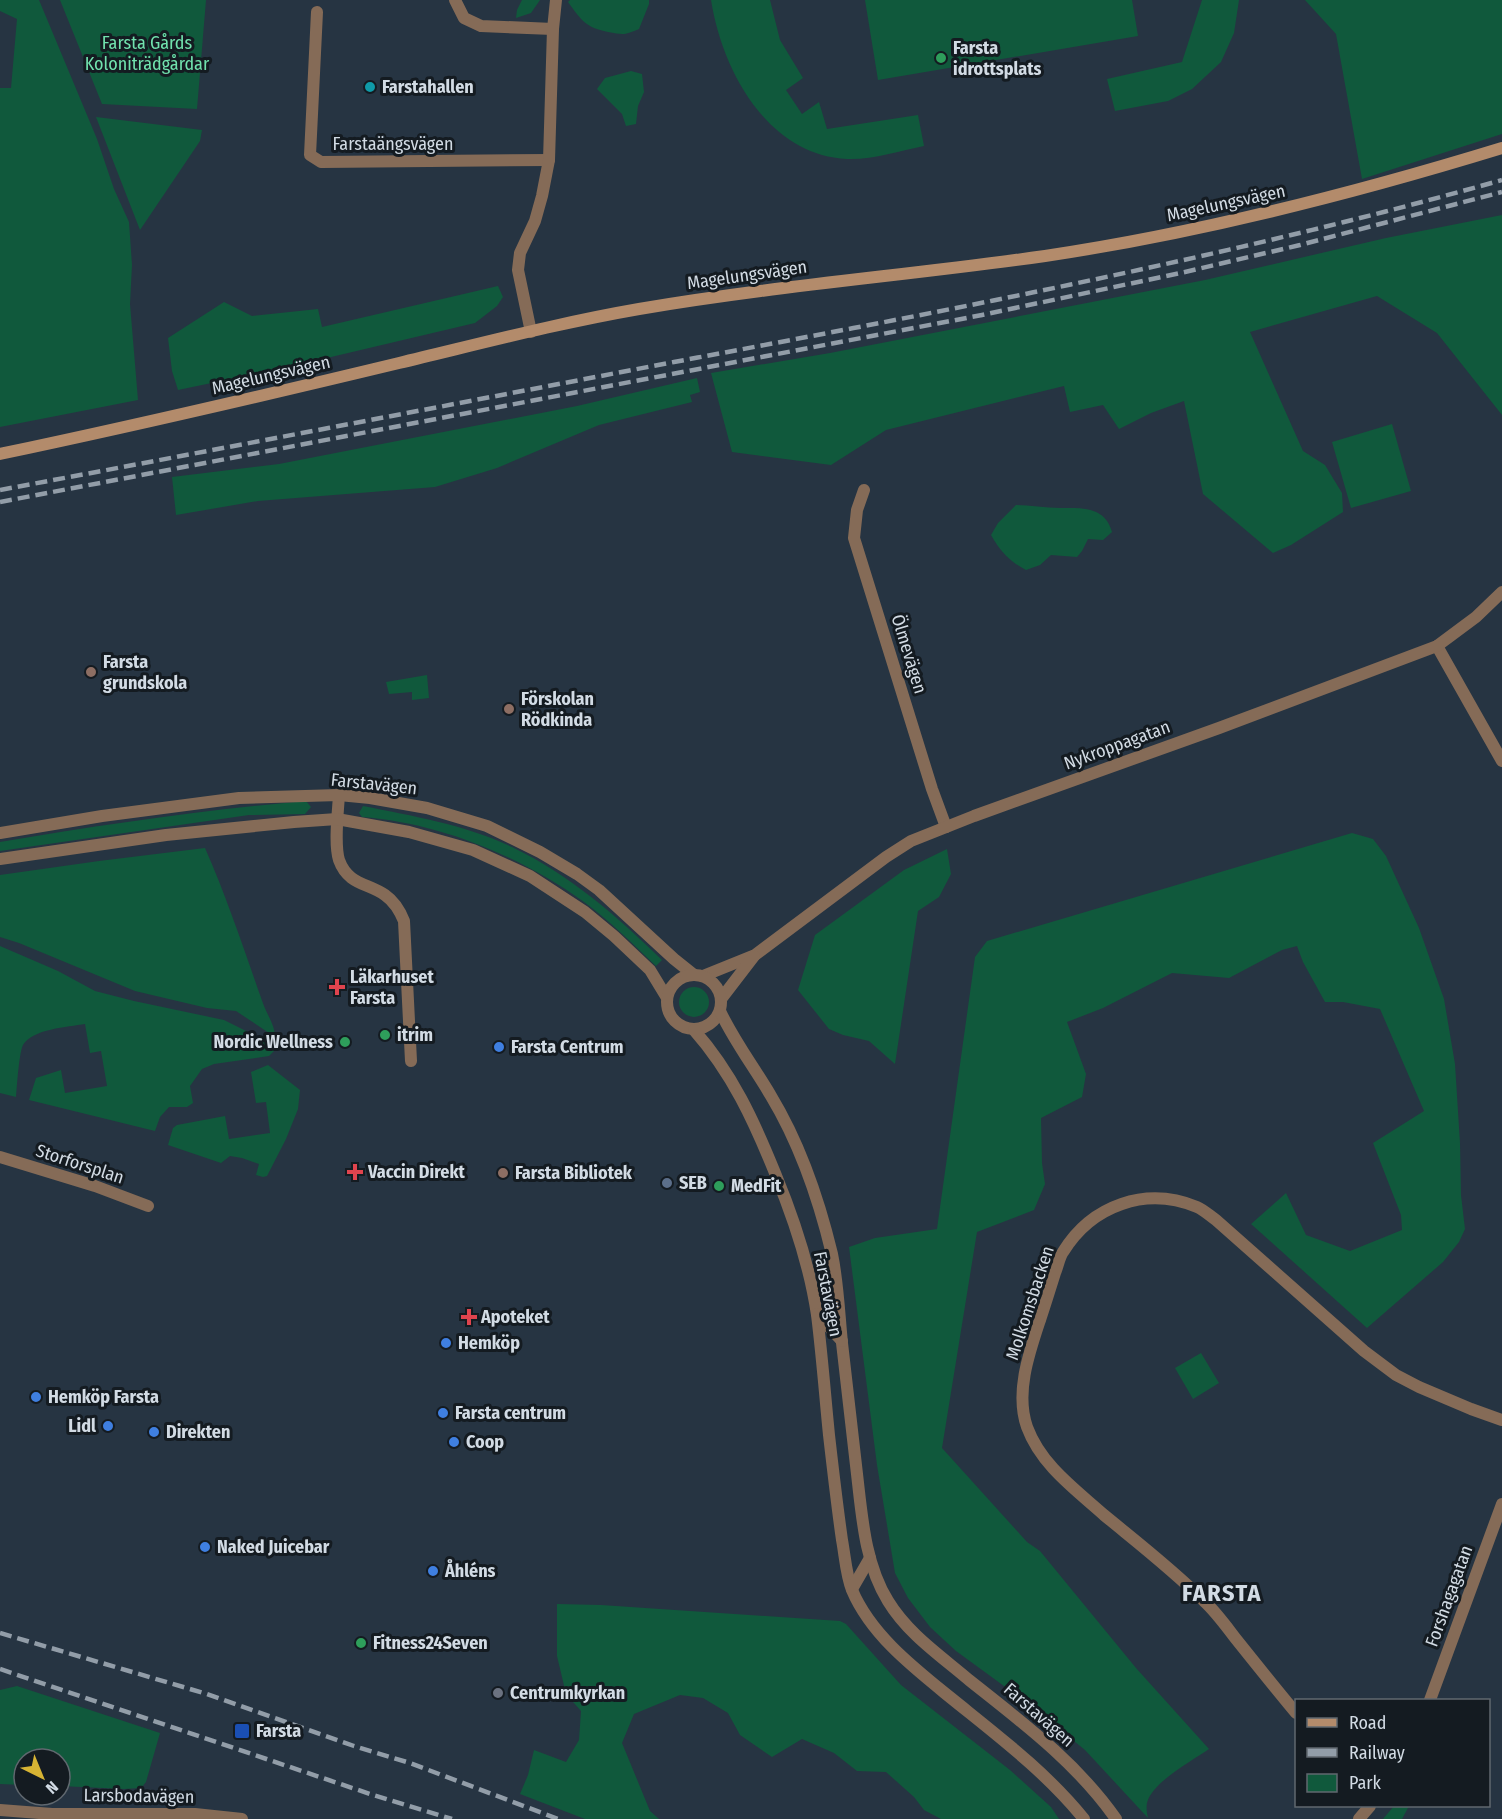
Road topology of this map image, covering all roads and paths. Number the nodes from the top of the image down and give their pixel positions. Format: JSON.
{"nodes":[{"id":1,"x":455,"y":0,"type":"edge"},
{"id":2,"x":556,"y":0,"type":"edge"},
{"id":3,"x":317,"y":12,"type":"dead end"},
{"id":4,"x":553,"y":29,"type":"junction"},
{"id":5,"x":1502,"y":148,"type":"edge"},
{"id":6,"x":549,"y":160,"type":"junction"},
{"id":7,"x":531,"y":332,"type":"junction"},
{"id":8,"x":0,"y":454,"type":"edge"},
{"id":9,"x":864,"y":490,"type":"dead end"},
{"id":10,"x":1502,"y":592,"type":"edge"},
{"id":11,"x":1437,"y":646,"type":"junction"},
{"id":12,"x":1502,"y":761,"type":"edge"},
{"id":13,"x":339,"y":795,"type":"junction"},
{"id":14,"x":337,"y":819,"type":"junction"},
{"id":15,"x":946,"y":827,"type":"junction"},
{"id":16,"x":0,"y":833,"type":"edge"},
{"id":17,"x":0,"y":859,"type":"edge"},
{"id":18,"x":755,"y":955,"type":"junction"},
{"id":19,"x":698,"y":976,"type":"junction"},
{"id":20,"x":667,"y":998,"type":"junction"},
{"id":21,"x":720,"y":1005,"type":"junction"},
{"id":22,"x":694,"y":1030,"type":"junction"},
{"id":23,"x":411,"y":1061,"type":"dead end"},
{"id":24,"x":0,"y":1157,"type":"edge"},
{"id":25,"x":148,"y":1206,"type":"dead end"},
{"id":26,"x":817,"y":1314,"type":"junction"},
{"id":27,"x":842,"y":1341,"type":"junction"},
{"id":28,"x":1502,"y":1420,"type":"edge"},
{"id":29,"x":1502,"y":1504,"type":"edge"},
{"id":30,"x":870,"y":1558,"type":"junction"},
{"id":31,"x":852,"y":1589,"type":"junction"},
{"id":32,"x":1431,"y":1699,"type":"edge"},
{"id":33,"x":1295,"y":1712,"type":"edge"},
{"id":34,"x":1369,"y":1807,"type":"edge"},
{"id":35,"x":0,"y":1810,"type":"edge"},
{"id":36,"x":242,"y":1819,"type":"edge"},
{"id":37,"x":1084,"y":1819,"type":"edge"},
{"id":38,"x":1116,"y":1819,"type":"edge"},
{"id":39,"x":1359,"y":1819,"type":"edge"}],
"edges":[{"from":1,"to":4,"type":"street"},
{"from":2,"to":4,"type":"street"},
{"from":3,"to":6,"type":"street","name":"Farstaängsvägen"},
{"from":4,"to":6,"type":"street"},
{"from":5,"to":7,"type":"main road","name":"Magelungsvägen"},
{"from":6,"to":7,"type":"street"},
{"from":7,"to":8,"type":"main road","name":"Magelungsvägen"},
{"from":9,"to":15,"type":"street","name":"Ölmevägen"},
{"from":10,"to":11,"type":"street","name":"Nykroppagatan"},
{"from":11,"to":12,"type":"street"},
{"from":11,"to":15,"type":"street","name":"Nykroppagatan"},
{"from":13,"to":14,"type":"street"},
{"from":13,"to":16,"type":"street","name":"Farstavägen"},
{"from":13,"to":19,"type":"street","name":"Farstavägen"},
{"from":14,"to":17,"type":"street","name":"Farstavägen"},
{"from":14,"to":20,"type":"street","name":"Farstavägen"},
{"from":14,"to":23,"type":"street"},
{"from":15,"to":18,"type":"street","name":"Nykroppagatan"},
{"from":18,"to":19,"type":"street","name":"Nykroppagatan"},
{"from":18,"to":21,"type":"street","name":"Nykroppagatan"},
{"from":19,"to":20,"type":"street"},
{"from":19,"to":21,"type":"street","name":"Farstavägen"},
{"from":20,"to":22,"type":"street","name":"Farstavägen"},
{"from":21,"to":22,"type":"street"},
{"from":21,"to":27,"type":"street","name":"Farstavägen"},
{"from":22,"to":26,"type":"street","name":"Farstavägen"},
{"from":24,"to":25,"type":"street","name":"Storforsplan"},
{"from":26,"to":27,"type":"street"},
{"from":26,"to":31,"type":"street","name":"Farstavägen"},
{"from":27,"to":30,"type":"street","name":"Farstavägen"},
{"from":28,"to":33,"type":"street","name":"Molkomsbacken"},
{"from":29,"to":32,"type":"street","name":"Forshagagatan"},
{"from":30,"to":31,"type":"street"},
{"from":30,"to":38,"type":"street","name":"Farstavägen"},
{"from":31,"to":37,"type":"street","name":"Farstavägen"},
{"from":34,"to":39,"type":"street"},
{"from":35,"to":36,"type":"street","name":"Larsbodavägen"}]}
